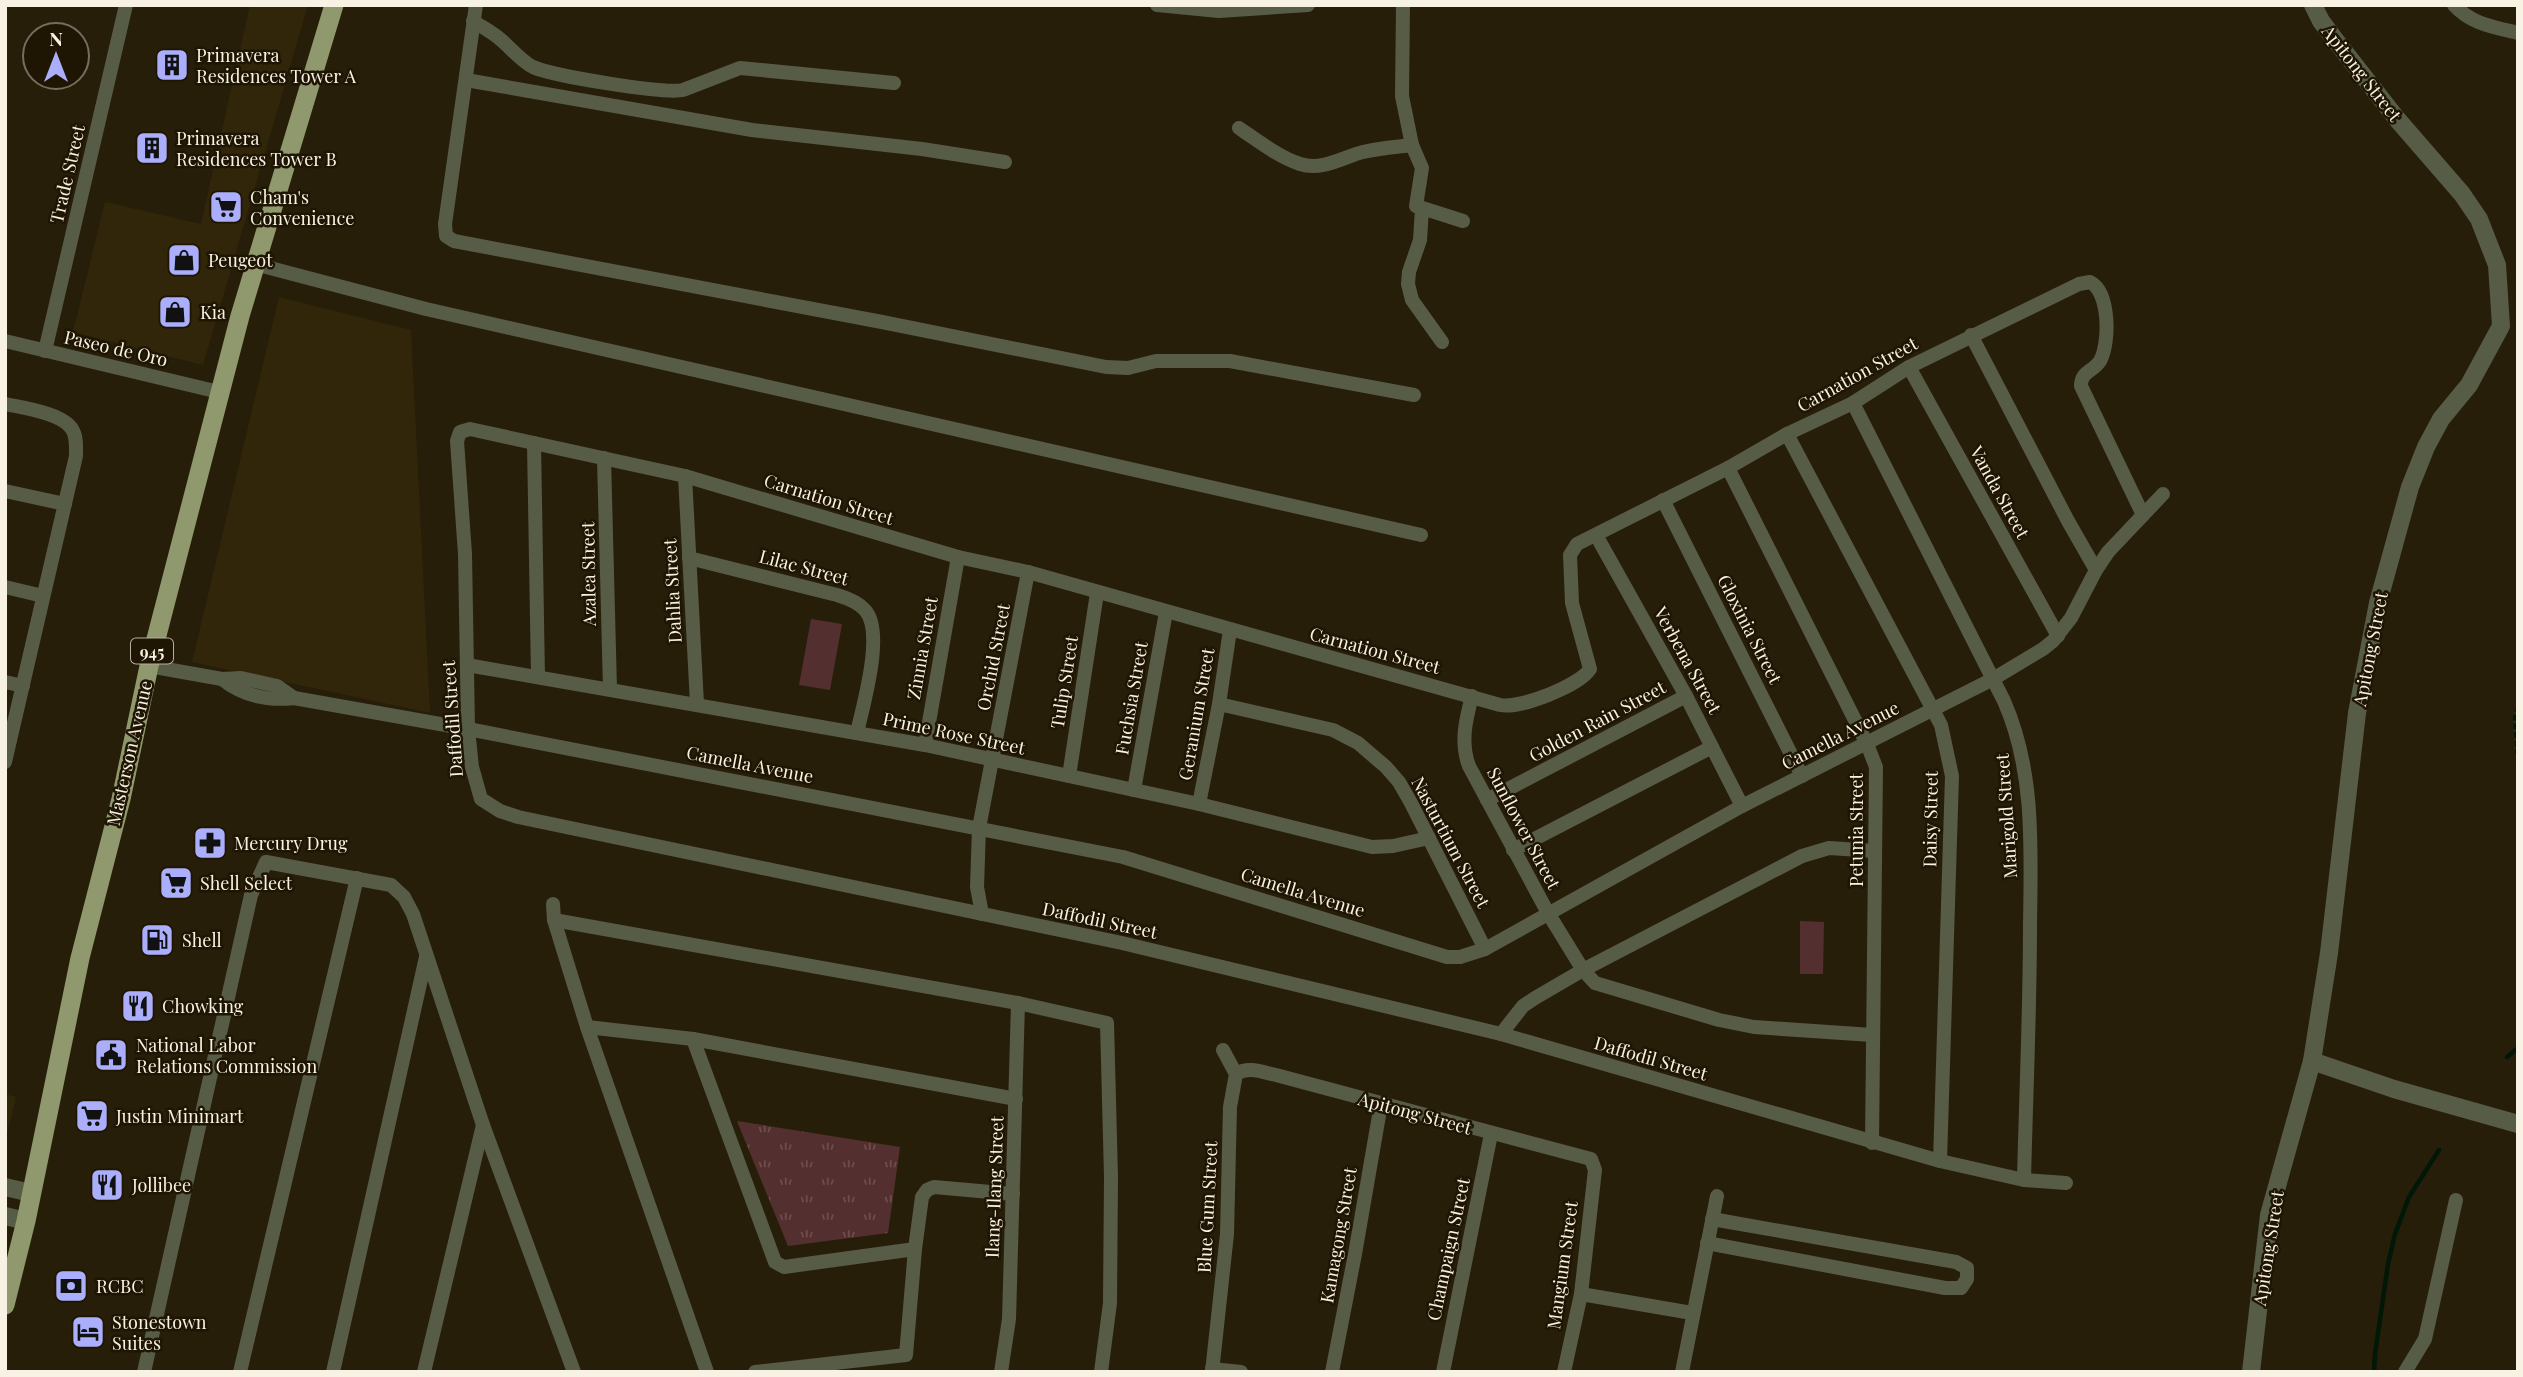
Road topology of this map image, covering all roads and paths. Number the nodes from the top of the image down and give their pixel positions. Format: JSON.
{"nodes":[{"id":1,"x":127,"y":5,"type":"edge"},
{"id":2,"x":334,"y":5,"type":"edge"},
{"id":3,"x":476,"y":5,"type":"edge"},
{"id":4,"x":1160,"y":5,"type":"edge"},
{"id":5,"x":1308,"y":5,"type":"edge"},
{"id":6,"x":1403,"y":5,"type":"edge"},
{"id":7,"x":2313,"y":5,"type":"edge"},
{"id":8,"x":2454,"y":5,"type":"edge"},
{"id":9,"x":473,"y":21,"type":"junction"},
{"id":10,"x":2518,"y":33,"type":"edge"},
{"id":11,"x":466,"y":80,"type":"junction"},
{"id":12,"x":894,"y":83,"type":"dead end"},
{"id":13,"x":1239,"y":128,"type":"dead end"},
{"id":14,"x":1412,"y":145,"type":"junction"},
{"id":15,"x":1005,"y":162,"type":"dead end"},
{"id":16,"x":1422,"y":209,"type":"junction"},
{"id":17,"x":1464,"y":221,"type":"dead end"},
{"id":18,"x":255,"y":264,"type":"junction"},
{"id":19,"x":1971,"y":335,"type":"junction"},
{"id":20,"x":5,"y":341,"type":"edge"},
{"id":21,"x":1442,"y":342,"type":"dead end"},
{"id":22,"x":45,"y":351,"type":"junction"},
{"id":23,"x":1909,"y":367,"type":"junction"},
{"id":24,"x":219,"y":392,"type":"junction"},
{"id":25,"x":1414,"y":395,"type":"dead end"},
{"id":26,"x":1853,"y":403,"type":"junction"},
{"id":27,"x":5,"y":404,"type":"edge"},
{"id":28,"x":460,"y":432,"type":"joint"},
{"id":29,"x":1787,"y":434,"type":"junction"},
{"id":30,"x":534,"y":443,"type":"junction"},
{"id":31,"x":604,"y":458,"type":"junction"},
{"id":32,"x":1728,"y":468,"type":"junction"},
{"id":33,"x":685,"y":476,"type":"junction"},
{"id":34,"x":5,"y":491,"type":"edge"},
{"id":35,"x":2163,"y":494,"type":"dead end"},
{"id":36,"x":1663,"y":500,"type":"junction"},
{"id":37,"x":65,"y":504,"type":"junction"},
{"id":38,"x":2143,"y":515,"type":"junction"},
{"id":39,"x":1421,"y":535,"type":"dead end"},
{"id":40,"x":1596,"y":535,"type":"junction"},
{"id":41,"x":958,"y":557,"type":"junction"},
{"id":42,"x":689,"y":558,"type":"junction"},
{"id":43,"x":2096,"y":570,"type":"junction"},
{"id":44,"x":1028,"y":572,"type":"junction"},
{"id":45,"x":5,"y":587,"type":"edge"},
{"id":46,"x":1097,"y":593,"type":"junction"},
{"id":47,"x":44,"y":596,"type":"junction"},
{"id":48,"x":1166,"y":612,"type":"junction"},
{"id":49,"x":1230,"y":630,"type":"junction"},
{"id":50,"x":2058,"y":636,"type":"junction"},
{"id":51,"x":467,"y":665,"type":"junction"},
{"id":52,"x":149,"y":666,"type":"junction"},
{"id":53,"x":538,"y":677,"type":"junction"},
{"id":54,"x":1993,"y":679,"type":"junction"},
{"id":55,"x":5,"y":682,"type":"edge"},
{"id":56,"x":23,"y":686,"type":"junction"},
{"id":57,"x":610,"y":689,"type":"junction"},
{"id":58,"x":1686,"y":695,"type":"junction"},
{"id":59,"x":1472,"y":696,"type":"junction"},
{"id":60,"x":697,"y":704,"type":"junction"},
{"id":61,"x":1219,"y":704,"type":"junction"},
{"id":62,"x":1933,"y":710,"type":"junction"},
{"id":63,"x":468,"y":729,"type":"junction"},
{"id":64,"x":858,"y":733,"type":"junction"},
{"id":65,"x":1867,"y":744,"type":"junction"},
{"id":66,"x":925,"y":746,"type":"junction"},
{"id":67,"x":1712,"y":747,"type":"junction"},
{"id":68,"x":993,"y":760,"type":"junction"},
{"id":69,"x":5,"y":762,"type":"edge"},
{"id":70,"x":1069,"y":776,"type":"junction"},
{"id":71,"x":1802,"y":776,"type":"junction"},
{"id":72,"x":1134,"y":790,"type":"junction"},
{"id":73,"x":1487,"y":800,"type":"junction"},
{"id":74,"x":1199,"y":804,"type":"junction"},
{"id":75,"x":1742,"y":806,"type":"junction"},
{"id":76,"x":979,"y":828,"type":"junction"},
{"id":77,"x":1429,"y":838,"type":"junction"},
{"id":78,"x":1513,"y":849,"type":"junction"},
{"id":79,"x":1875,"y":851,"type":"junction"},
{"id":80,"x":357,"y":878,"type":"junction"},
{"id":81,"x":552,"y":904,"type":"dead end"},
{"id":82,"x":1548,"y":913,"type":"junction"},
{"id":83,"x":982,"y":914,"type":"junction"},
{"id":84,"x":554,"y":920,"type":"junction"},
{"id":85,"x":1485,"y":949,"type":"junction"},
{"id":86,"x":427,"y":954,"type":"junction"},
{"id":87,"x":1583,"y":970,"type":"junction"},
{"id":88,"x":1018,"y":1003,"type":"junction"},
{"id":89,"x":587,"y":1027,"type":"junction"},
{"id":90,"x":1500,"y":1034,"type":"junction"},
{"id":91,"x":1872,"y":1035,"type":"junction"},
{"id":92,"x":693,"y":1039,"type":"junction"},
{"id":93,"x":1223,"y":1050,"type":"dead end"},
{"id":94,"x":2312,"y":1060,"type":"junction"},
{"id":95,"x":1236,"y":1074,"type":"junction"},
{"id":96,"x":1016,"y":1099,"type":"junction"},
{"id":97,"x":1381,"y":1104,"type":"junction"},
{"id":98,"x":2518,"y":1124,"type":"edge"},
{"id":99,"x":484,"y":1125,"type":"junction"},
{"id":100,"x":1491,"y":1134,"type":"junction"},
{"id":101,"x":1872,"y":1143,"type":"junction"},
{"id":102,"x":1940,"y":1161,"type":"junction"},
{"id":103,"x":1594,"y":1163,"type":"joint"},
{"id":104,"x":2024,"y":1180,"type":"junction"},
{"id":105,"x":2066,"y":1183,"type":"dead end"},
{"id":106,"x":5,"y":1187,"type":"edge"},
{"id":107,"x":32,"y":1193,"type":"junction"},
{"id":108,"x":1013,"y":1194,"type":"junction"},
{"id":109,"x":1717,"y":1196,"type":"dead end"},
{"id":110,"x":2456,"y":1200,"type":"dead end"},
{"id":111,"x":5,"y":1216,"type":"edge"},
{"id":112,"x":1712,"y":1219,"type":"junction"},
{"id":113,"x":26,"y":1221,"type":"junction"},
{"id":114,"x":1707,"y":1243,"type":"junction"},
{"id":115,"x":915,"y":1249,"type":"junction"},
{"id":116,"x":1581,"y":1294,"type":"junction"},
{"id":117,"x":5,"y":1305,"type":"edge"},
{"id":118,"x":1692,"y":1313,"type":"junction"},
{"id":119,"x":786,"y":1370,"type":"edge"},
{"id":120,"x":1212,"y":1370,"type":"edge"},
{"id":121,"x":144,"y":1372,"type":"edge"},
{"id":122,"x":240,"y":1372,"type":"edge"},
{"id":123,"x":333,"y":1372,"type":"edge"},
{"id":124,"x":424,"y":1372,"type":"edge"},
{"id":125,"x":574,"y":1372,"type":"edge"},
{"id":126,"x":707,"y":1372,"type":"edge"},
{"id":127,"x":755,"y":1372,"type":"edge"},
{"id":128,"x":1001,"y":1372,"type":"edge"},
{"id":129,"x":1101,"y":1372,"type":"edge"},
{"id":130,"x":1241,"y":1372,"type":"edge"},
{"id":131,"x":1332,"y":1372,"type":"edge"},
{"id":132,"x":1443,"y":1372,"type":"edge"},
{"id":133,"x":1564,"y":1372,"type":"edge"},
{"id":134,"x":1682,"y":1372,"type":"edge"},
{"id":135,"x":2251,"y":1372,"type":"edge"},
{"id":136,"x":2405,"y":1372,"type":"edge"}],
"edges":[{"from":1,"to":22,"type":"street","name":"Trade Street"},
{"from":2,"to":18,"type":"main road","name":"Masterson Avenue","number":"945"},
{"from":3,"to":9,"type":"street"},
{"from":4,"to":5,"type":"street"},
{"from":6,"to":14,"type":"street"},
{"from":7,"to":94,"type":"street","name":"Apitong Street"},
{"from":8,"to":10,"type":"street"},
{"from":9,"to":11,"type":"street"},
{"from":9,"to":12,"type":"street"},
{"from":11,"to":15,"type":"street"},
{"from":11,"to":25,"type":"street"},
{"from":13,"to":14,"type":"street"},
{"from":14,"to":16,"type":"street"},
{"from":16,"to":17,"type":"street"},
{"from":16,"to":21,"type":"street"},
{"from":18,"to":24,"type":"main road","name":"Masterson Avenue","number":"945"},
{"from":18,"to":39,"type":"street"},
{"from":19,"to":23,"type":"street","name":"Carnation Street"},
{"from":19,"to":38,"type":"street","name":"Carnation Street"},
{"from":19,"to":43,"type":"street"},
{"from":20,"to":22,"type":"street","name":"Paseo de Oro"},
{"from":22,"to":24,"type":"street","name":"Paseo de Oro"},
{"from":23,"to":26,"type":"street","name":"Carnation Street"},
{"from":23,"to":50,"type":"street","name":"Vanda Street"},
{"from":24,"to":52,"type":"main road","name":"Masterson Avenue","number":"945"},
{"from":26,"to":29,"type":"street","name":"Carnation Street"},
{"from":26,"to":54,"type":"street","name":"Marigold Street"},
{"from":27,"to":37,"type":"street"},
{"from":28,"to":30,"type":"street","name":"Carnation Street"},
{"from":28,"to":51,"type":"street","name":"Daffodil Street"},
{"from":29,"to":32,"type":"street","name":"Carnation Street"},
{"from":29,"to":62,"type":"street","name":"Daisy Street"},
{"from":30,"to":31,"type":"street","name":"Carnation Street"},
{"from":30,"to":53,"type":"street"},
{"from":31,"to":33,"type":"street","name":"Carnation Street"},
{"from":31,"to":57,"type":"street","name":"Azalea Street"},
{"from":32,"to":36,"type":"street","name":"Carnation Street"},
{"from":32,"to":65,"type":"street","name":"Petunia Street"},
{"from":33,"to":41,"type":"street","name":"Carnation Street"},
{"from":33,"to":42,"type":"street","name":"Dahlia Street"},
{"from":34,"to":37,"type":"street"},
{"from":35,"to":38,"type":"street","name":"Camella Avenue"},
{"from":36,"to":40,"type":"street","name":"Carnation Street"},
{"from":36,"to":71,"type":"street","name":"Gloxinia Street"},
{"from":37,"to":47,"type":"street"},
{"from":38,"to":43,"type":"street","name":"Camella Avenue"},
{"from":40,"to":58,"type":"street","name":"Verbena Street"},
{"from":40,"to":59,"type":"street","name":"Carnation Street"},
{"from":41,"to":44,"type":"street","name":"Carnation Street"},
{"from":41,"to":66,"type":"street","name":"Zinnia Street"},
{"from":42,"to":60,"type":"street","name":"Dahlia Street"},
{"from":42,"to":64,"type":"street","name":"Lilac Street"},
{"from":43,"to":50,"type":"street","name":"Camella Avenue"},
{"from":44,"to":46,"type":"street","name":"Carnation Street"},
{"from":44,"to":68,"type":"street","name":"Orchid Street"},
{"from":45,"to":47,"type":"street"},
{"from":46,"to":48,"type":"street","name":"Carnation Street"},
{"from":46,"to":70,"type":"street","name":"Tulip Street"},
{"from":47,"to":56,"type":"street"},
{"from":48,"to":49,"type":"street","name":"Carnation Street"},
{"from":48,"to":72,"type":"street","name":"Fuchsia Street"},
{"from":49,"to":59,"type":"street","name":"Carnation Street"},
{"from":49,"to":61,"type":"street","name":"Geranium Street"},
{"from":50,"to":54,"type":"street","name":"Camella Avenue"},
{"from":51,"to":53,"type":"street","name":"Prime Rose Street"},
{"from":51,"to":63,"type":"street","name":"Daffodil Street"},
{"from":52,"to":63,"type":"street","name":"Camella Avenue"},
{"from":52,"to":107,"type":"main road","name":"Masterson Avenue","number":"945"},
{"from":53,"to":57,"type":"street","name":"Prime Rose Street"},
{"from":54,"to":62,"type":"street","name":"Camella Avenue"},
{"from":54,"to":104,"type":"street","name":"Marigold Street"},
{"from":55,"to":56,"type":"street"},
{"from":56,"to":69,"type":"street"},
{"from":57,"to":60,"type":"street","name":"Prime Rose Street"},
{"from":58,"to":67,"type":"street","name":"Verbena Street"},
{"from":58,"to":73,"type":"street","name":"Golden Rain Street"},
{"from":59,"to":73,"type":"street","name":"Sunflower Street"},
{"from":60,"to":64,"type":"street","name":"Prime Rose Street"},
{"from":61,"to":74,"type":"street","name":"Geranium Street"},
{"from":61,"to":77,"type":"street","name":"Nasturtium Street"},
{"from":62,"to":65,"type":"street","name":"Camella Avenue"},
{"from":62,"to":102,"type":"street","name":"Daisy Street"},
{"from":63,"to":76,"type":"street","name":"Camella Avenue"},
{"from":63,"to":83,"type":"street","name":"Daffodil Street"},
{"from":64,"to":66,"type":"street","name":"Prime Rose Street"},
{"from":65,"to":71,"type":"street","name":"Camella Avenue"},
{"from":65,"to":79,"type":"street","name":"Petunia Street"},
{"from":66,"to":68,"type":"street","name":"Prime Rose Street"},
{"from":67,"to":75,"type":"street","name":"Verbena Street"},
{"from":67,"to":78,"type":"street"},
{"from":68,"to":70,"type":"street","name":"Prime Rose Street"},
{"from":68,"to":76,"type":"street","name":"Orchid Street"},
{"from":70,"to":72,"type":"street","name":"Prime Rose Street"},
{"from":71,"to":75,"type":"street","name":"Camella Avenue"},
{"from":72,"to":74,"type":"street","name":"Prime Rose Street"},
{"from":73,"to":78,"type":"street","name":"Sunflower Street"},
{"from":74,"to":77,"type":"street","name":"Prime Rose Street"},
{"from":75,"to":82,"type":"street","name":"Camella Avenue"},
{"from":76,"to":83,"type":"street","name":"Orchid Street"},
{"from":76,"to":85,"type":"street","name":"Camella Avenue"},
{"from":77,"to":85,"type":"street","name":"Nasturtium Street"},
{"from":78,"to":82,"type":"street","name":"Sunflower Street"},
{"from":79,"to":87,"type":"street"},
{"from":79,"to":91,"type":"street","name":"Petunia Street"},
{"from":80,"to":86,"type":"street"},
{"from":80,"to":121,"type":"street"},
{"from":80,"to":122,"type":"street"},
{"from":81,"to":84,"type":"street"},
{"from":82,"to":85,"type":"street","name":"Camella Avenue"},
{"from":82,"to":87,"type":"street","name":"Sunflower Street"},
{"from":83,"to":90,"type":"street","name":"Daffodil Street"},
{"from":84,"to":88,"type":"street"},
{"from":84,"to":89,"type":"street"},
{"from":86,"to":99,"type":"street"},
{"from":86,"to":123,"type":"street"},
{"from":87,"to":90,"type":"street"},
{"from":87,"to":91,"type":"street"},
{"from":88,"to":96,"type":"street","name":"Ilang-Ilang Street"},
{"from":88,"to":129,"type":"street"},
{"from":89,"to":92,"type":"street"},
{"from":89,"to":126,"type":"street"},
{"from":90,"to":101,"type":"street","name":"Daffodil Street"},
{"from":91,"to":101,"type":"street","name":"Petunia Street"},
{"from":92,"to":96,"type":"street"},
{"from":92,"to":115,"type":"street"},
{"from":93,"to":95,"type":"street"},
{"from":94,"to":98,"type":"street"},
{"from":94,"to":135,"type":"street","name":"Apitong Street"},
{"from":95,"to":97,"type":"street","name":"Apitong Street"},
{"from":95,"to":120,"type":"street","name":"Blue Gum Street"},
{"from":96,"to":108,"type":"street","name":"Ilang-Ilang Street"},
{"from":97,"to":100,"type":"street","name":"Apitong Street"},
{"from":97,"to":131,"type":"street","name":"Kamagong Street"},
{"from":99,"to":124,"type":"street"},
{"from":99,"to":125,"type":"street"},
{"from":100,"to":103,"type":"street","name":"Apitong Street"},
{"from":100,"to":132,"type":"street","name":"Champaign Street"},
{"from":101,"to":102,"type":"street","name":"Daffodil Street"},
{"from":102,"to":104,"type":"street","name":"Daffodil Street"},
{"from":103,"to":116,"type":"street","name":"Mangium Street"},
{"from":104,"to":105,"type":"street","name":"Daffodil Street"},
{"from":106,"to":107,"type":"street"},
{"from":107,"to":113,"type":"main road","name":"Masterson Avenue","number":"945"},
{"from":108,"to":115,"type":"street"},
{"from":108,"to":128,"type":"street","name":"Ilang-Ilang Street"},
{"from":109,"to":112,"type":"street"},
{"from":110,"to":136,"type":"street"},
{"from":111,"to":113,"type":"street"},
{"from":112,"to":114,"type":"street"},
{"from":112,"to":114,"type":"street"},
{"from":113,"to":117,"type":"main road","name":"Masterson Avenue","number":"945"},
{"from":114,"to":118,"type":"street"},
{"from":115,"to":119,"type":"street"},
{"from":116,"to":118,"type":"street"},
{"from":116,"to":133,"type":"street","name":"Mangium Street"},
{"from":118,"to":134,"type":"street"},
{"from":119,"to":127,"type":"street"},
{"from":120,"to":130,"type":"street"}]}
